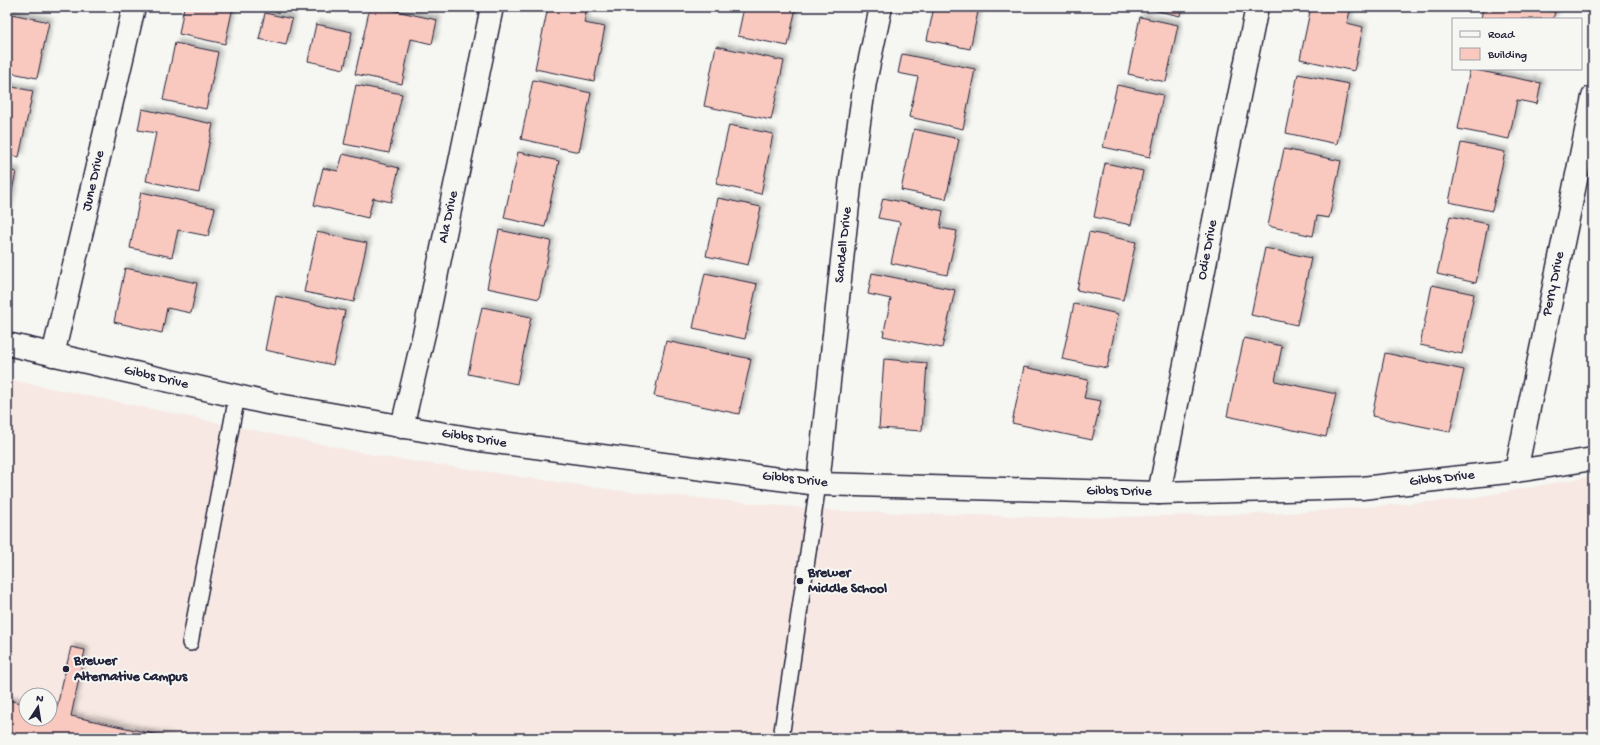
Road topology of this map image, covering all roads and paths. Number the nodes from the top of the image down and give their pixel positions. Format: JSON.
{"nodes":[{"id":1,"x":134,"y":7,"type":"edge"},
{"id":2,"x":492,"y":7,"type":"edge"},
{"id":3,"x":881,"y":7,"type":"edge"},
{"id":4,"x":1257,"y":7,"type":"edge"},
{"id":5,"x":1593,"y":97,"type":"edge"},
{"id":6,"x":7,"y":344,"type":"edge"},
{"id":7,"x":53,"y":355,"type":"junction"},
{"id":8,"x":237,"y":396,"type":"junction"},
{"id":9,"x":402,"y":427,"type":"junction"},
{"id":10,"x":1593,"y":459,"type":"edge"},
{"id":11,"x":1516,"y":471,"type":"junction"},
{"id":12,"x":818,"y":484,"type":"junction"},
{"id":13,"x":1159,"y":493,"type":"junction"},
{"id":14,"x":190,"y":643,"type":"dead end"},
{"id":15,"x":781,"y":738,"type":"edge"}],
"edges":[{"from":1,"to":7,"type":"street","name":"June Drive"},
{"from":2,"to":9,"type":"street","name":"Ala Drive"},
{"from":3,"to":12,"type":"street","name":"Sandell Drive"},
{"from":4,"to":13,"type":"street","name":"Odie Drive"},
{"from":5,"to":11,"type":"street","name":"Perry Drive"},
{"from":6,"to":7,"type":"street","name":"Gibbs Drive"},
{"from":7,"to":8,"type":"street","name":"Gibbs Drive"},
{"from":8,"to":9,"type":"street","name":"Gibbs Drive"},
{"from":8,"to":14,"type":"lane"},
{"from":9,"to":12,"type":"street","name":"Gibbs Drive"},
{"from":10,"to":11,"type":"street","name":"Gibbs Drive"},
{"from":11,"to":13,"type":"street","name":"Gibbs Drive"},
{"from":12,"to":13,"type":"street","name":"Gibbs Drive"},
{"from":12,"to":15,"type":"lane"}]}
